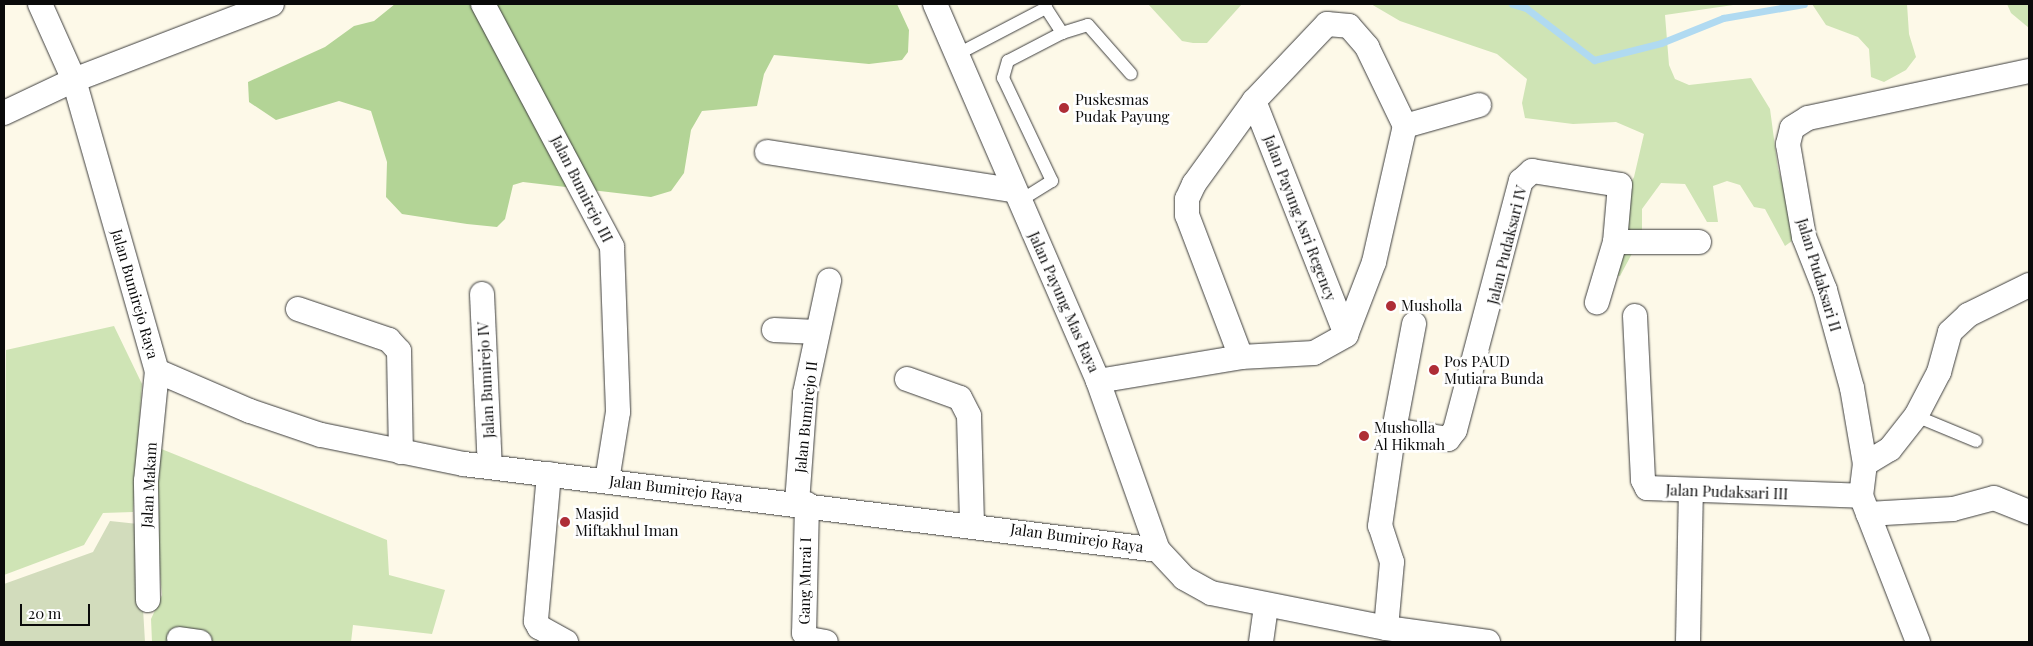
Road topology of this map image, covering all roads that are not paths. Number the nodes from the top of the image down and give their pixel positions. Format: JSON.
{"nodes":[{"id":1,"x":40,"y":4,"type":"edge"},
{"id":2,"x":272,"y":4,"type":"edge"},
{"id":3,"x":483,"y":4,"type":"edge"},
{"id":4,"x":935,"y":4,"type":"edge"},
{"id":5,"x":1062,"y":33,"type":"junction"},
{"id":6,"x":956,"y":55,"type":"junction"},
{"id":7,"x":2029,"y":71,"type":"edge"},
{"id":8,"x":1131,"y":74,"type":"dead end"},
{"id":9,"x":74,"y":80,"type":"junction"},
{"id":10,"x":1254,"y":101,"type":"junction"},
{"id":11,"x":1480,"y":105,"type":"dead end"},
{"id":12,"x":4,"y":113,"type":"edge"},
{"id":13,"x":1405,"y":126,"type":"junction"},
{"id":14,"x":768,"y":152,"type":"dead end"},
{"id":15,"x":1015,"y":196,"type":"junction"},
{"id":16,"x":1615,"y":242,"type":"junction"},
{"id":17,"x":1698,"y":242,"type":"dead end"},
{"id":18,"x":829,"y":280,"type":"dead end"},
{"id":19,"x":2029,"y":285,"type":"edge"},
{"id":20,"x":482,"y":294,"type":"dead end"},
{"id":21,"x":1597,"y":302,"type":"dead end"},
{"id":22,"x":298,"y":309,"type":"dead end"},
{"id":23,"x":1635,"y":316,"type":"dead end"},
{"id":24,"x":1414,"y":324,"type":"dead end"},
{"id":25,"x":774,"y":330,"type":"dead end"},
{"id":26,"x":817,"y":332,"type":"junction"},
{"id":27,"x":1346,"y":335,"type":"junction"},
{"id":28,"x":1241,"y":357,"type":"junction"},
{"id":29,"x":158,"y":370,"type":"junction"},
{"id":30,"x":907,"y":379,"type":"dead end"},
{"id":31,"x":1098,"y":381,"type":"junction"},
{"id":32,"x":1916,"y":416,"type":"junction"},
{"id":33,"x":1394,"y":430,"type":"junction"},
{"id":34,"x":1976,"y":441,"type":"dead end"},
{"id":35,"x":401,"y":452,"type":"junction"},
{"id":36,"x":1865,"y":464,"type":"junction"},
{"id":37,"x":490,"y":467,"type":"junction"},
{"id":38,"x":550,"y":474,"type":"junction"},
{"id":39,"x":607,"y":481,"type":"junction"},
{"id":40,"x":1691,"y":491,"type":"junction"},
{"id":41,"x":802,"y":504,"type":"junction"},
{"id":42,"x":1865,"y":505,"type":"junction"},
{"id":43,"x":2029,"y":512,"type":"edge"},
{"id":44,"x":972,"y":524,"type":"junction"},
{"id":45,"x":1158,"y":550,"type":"junction"},
{"id":46,"x":148,"y":600,"type":"dead end"},
{"id":47,"x":1266,"y":606,"type":"junction"},
{"id":48,"x":1386,"y":628,"type":"junction"},
{"id":49,"x":566,"y":642,"type":"edge"},
{"id":50,"x":826,"y":642,"type":"edge"},
{"id":51,"x":1261,"y":642,"type":"edge"},
{"id":52,"x":1488,"y":642,"type":"edge"},
{"id":53,"x":1688,"y":642,"type":"edge"},
{"id":54,"x":1918,"y":642,"type":"edge"}],
"edges":[{"from":1,"to":9,"type":"street","name":"Jalan Bumirejo Raya"},
{"from":2,"to":9,"type":"street"},
{"from":3,"to":39,"type":"street","name":"Jalan Bumirejo III"},
{"from":4,"to":6,"type":"street","name":"Jalan Payung Mas Raya"},
{"from":5,"to":6,"type":"lane"},
{"from":5,"to":8,"type":"lane"},
{"from":5,"to":15,"type":"lane"},
{"from":6,"to":15,"type":"street","name":"Jalan Payung Mas Raya"},
{"from":7,"to":36,"type":"street","name":"Jalan Pudaksari II"},
{"from":9,"to":12,"type":"street"},
{"from":9,"to":29,"type":"street","name":"Jalan Bumirejo Raya"},
{"from":10,"to":13,"type":"street"},
{"from":10,"to":27,"type":"street","name":"Jalan Payung Asri Regency"},
{"from":10,"to":28,"type":"street"},
{"from":11,"to":13,"type":"street"},
{"from":13,"to":27,"type":"street","name":"Jalan Payung Asri Regency"},
{"from":14,"to":15,"type":"street"},
{"from":15,"to":31,"type":"street","name":"Jalan Payung Mas Raya"},
{"from":16,"to":17,"type":"street"},
{"from":16,"to":21,"type":"street","name":"Jalan Pudaksari IV"},
{"from":16,"to":33,"type":"street","name":"Jalan Pudaksari IV"},
{"from":18,"to":26,"type":"street","name":"Jalan Bumirejo II"},
{"from":19,"to":32,"type":"street"},
{"from":20,"to":37,"type":"street","name":"Jalan Bumirejo IV"},
{"from":22,"to":35,"type":"street"},
{"from":23,"to":40,"type":"street","name":"Jalan Pudaksari III"},
{"from":24,"to":33,"type":"street"},
{"from":25,"to":26,"type":"street"},
{"from":26,"to":41,"type":"street","name":"Jalan Bumirejo II"},
{"from":27,"to":28,"type":"street"},
{"from":28,"to":31,"type":"street"},
{"from":29,"to":35,"type":"street","name":"Jalan Bumirejo Raya"},
{"from":29,"to":46,"type":"street","name":"Jalan Makam"},
{"from":30,"to":44,"type":"street"},
{"from":31,"to":45,"type":"street","name":"Jalan Payung Mas Raya"},
{"from":32,"to":34,"type":"lane"},
{"from":32,"to":36,"type":"street"},
{"from":33,"to":48,"type":"street"},
{"from":35,"to":37,"type":"street","name":"Jalan Bumirejo Raya"},
{"from":36,"to":42,"type":"street","name":"Jalan Pudaksari II"},
{"from":37,"to":38,"type":"street","name":"Jalan Bumirejo Raya"},
{"from":38,"to":39,"type":"street","name":"Jalan Bumirejo Raya"},
{"from":38,"to":49,"type":"street"},
{"from":39,"to":41,"type":"street","name":"Jalan Bumirejo Raya"},
{"from":40,"to":42,"type":"street","name":"Jalan Pudaksari III"},
{"from":40,"to":53,"type":"street"},
{"from":41,"to":44,"type":"street","name":"Jalan Bumirejo Raya"},
{"from":41,"to":50,"type":"street","name":"Gang Murai I"},
{"from":42,"to":43,"type":"street"},
{"from":42,"to":54,"type":"street","name":"Jalan Pudaksari II"},
{"from":44,"to":45,"type":"street","name":"Jalan Bumirejo Raya"},
{"from":45,"to":47,"type":"street","name":"Jalan Bumirejo Raya"},
{"from":47,"to":48,"type":"street","name":"Jalan Bumirejo Raya"},
{"from":47,"to":51,"type":"street"},
{"from":48,"to":52,"type":"street","name":"Jalan Bumirejo Raya"}]}
